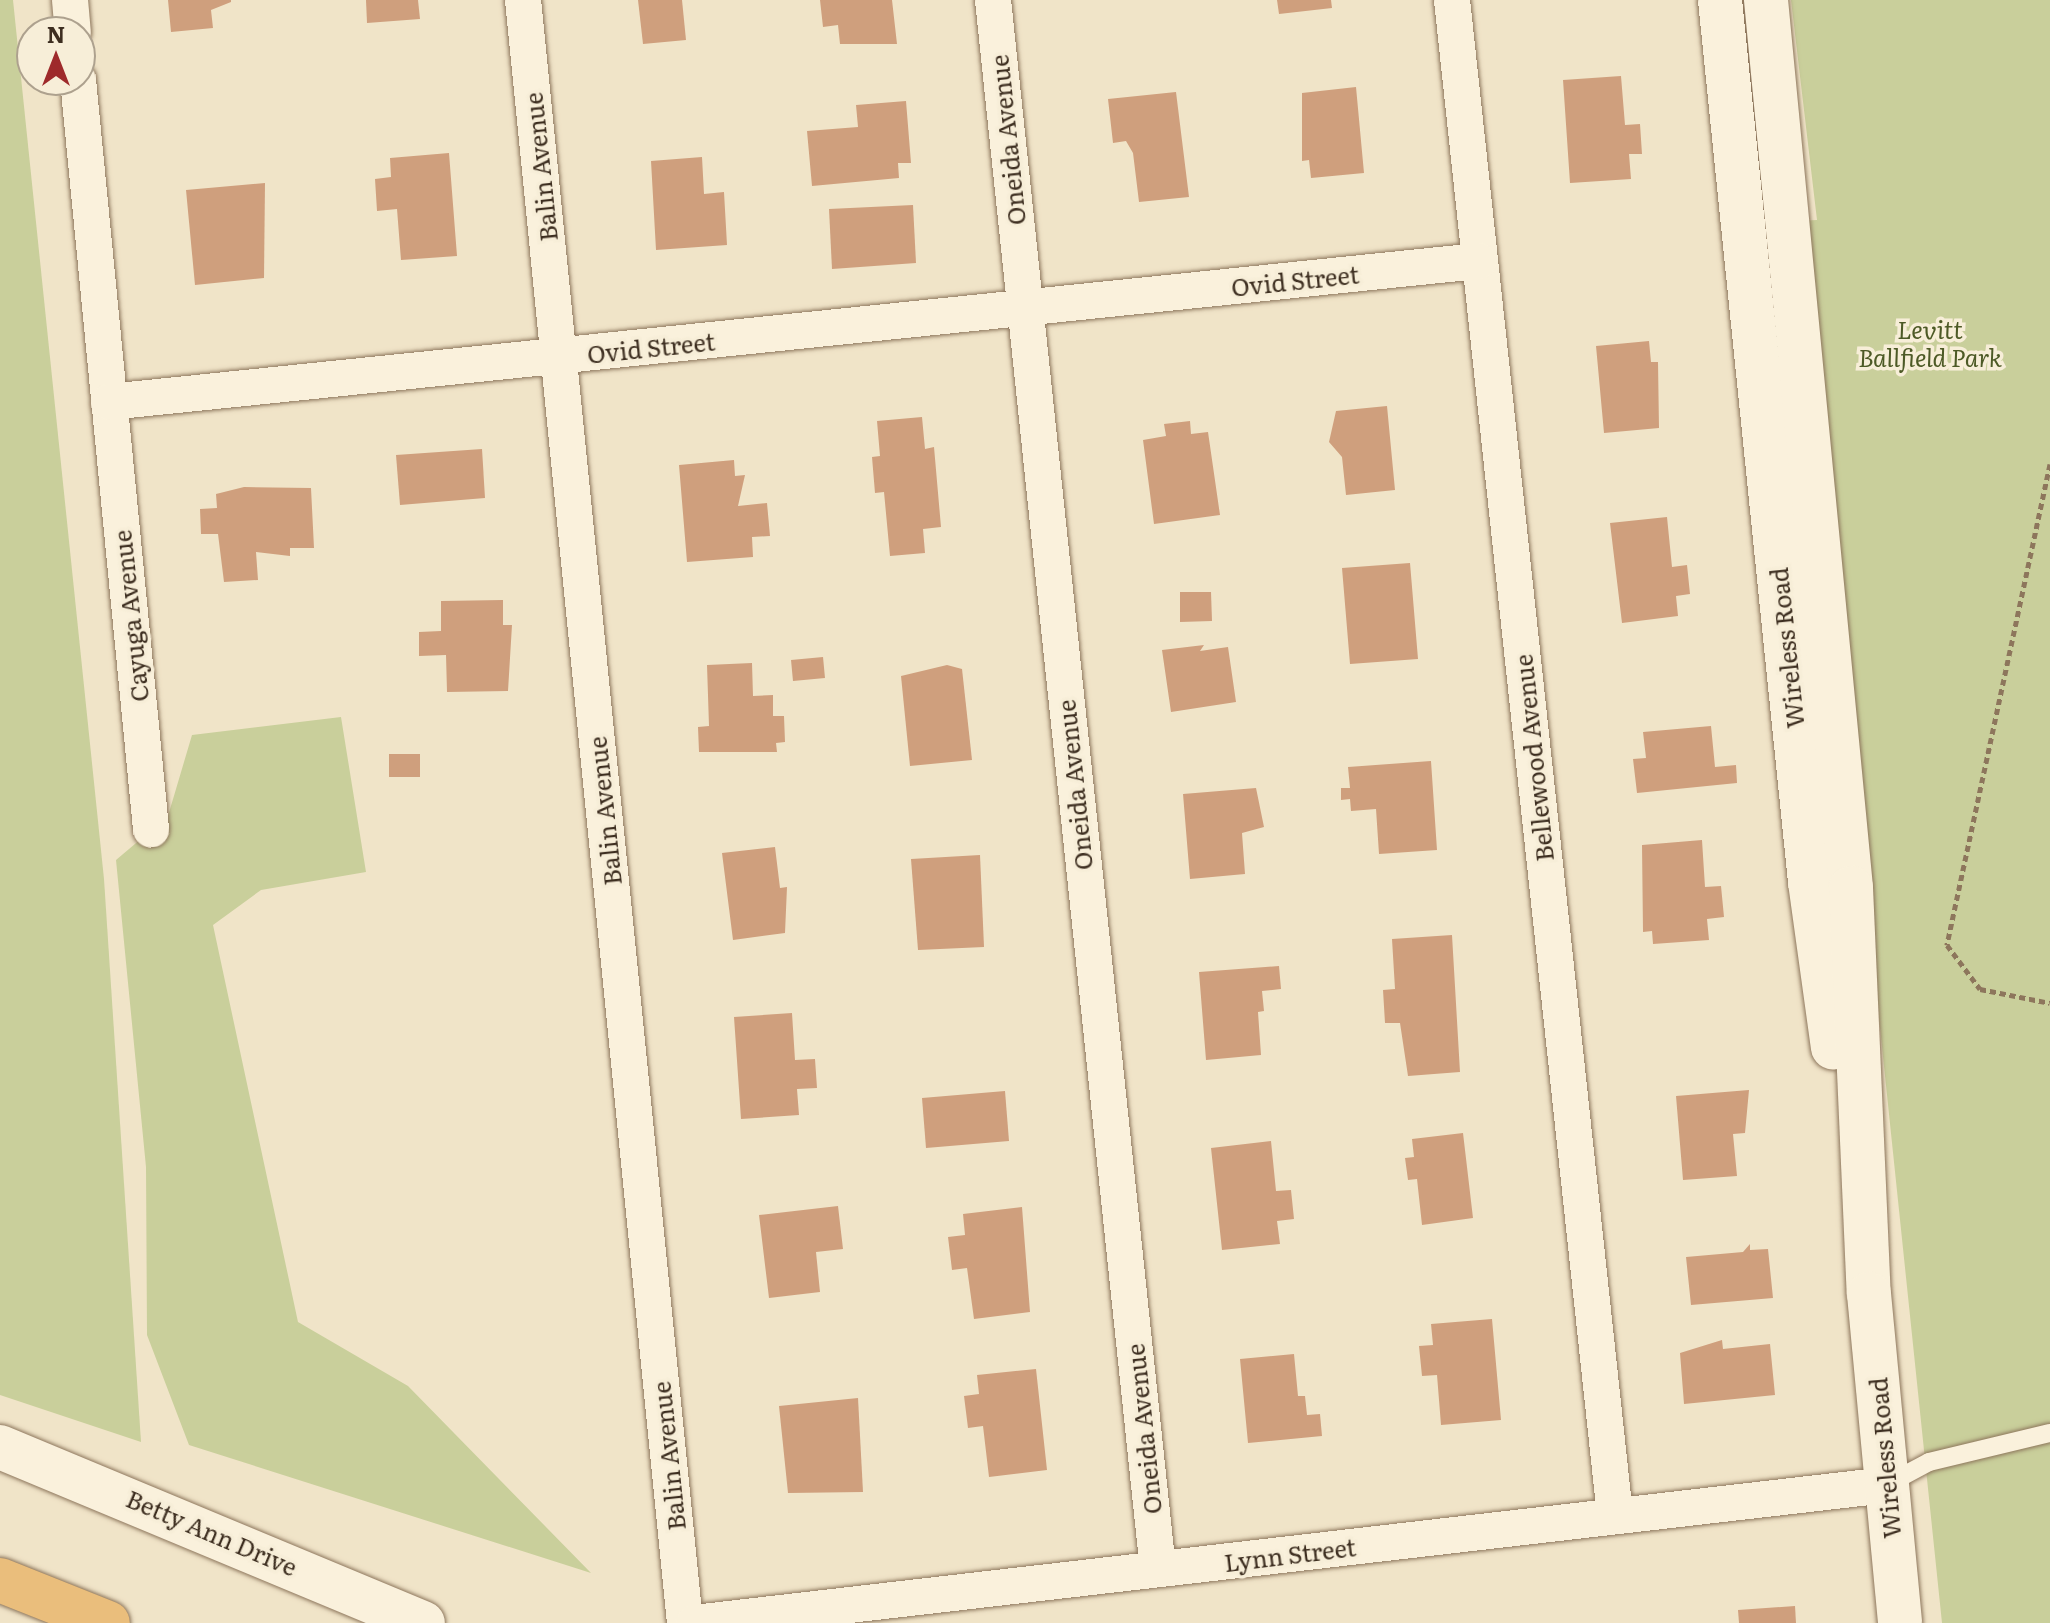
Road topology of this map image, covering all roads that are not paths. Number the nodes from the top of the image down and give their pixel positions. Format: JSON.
{"nodes":[{"id":1,"x":523,"y":0,"type":"edge"},
{"id":2,"x":993,"y":0,"type":"edge"},
{"id":3,"x":1452,"y":0,"type":"edge"},
{"id":4,"x":1720,"y":0,"type":"edge"},
{"id":5,"x":1766,"y":0,"type":"edge"},
{"id":6,"x":80,"y":98,"type":"edge"},
{"id":7,"x":1479,"y":261,"type":"junction"},
{"id":8,"x":1024,"y":308,"type":"junction"},
{"id":9,"x":558,"y":356,"type":"junction"},
{"id":10,"x":109,"y":402,"type":"junction"},
{"id":11,"x":151,"y":829,"type":"dead end"},
{"id":12,"x":1869,"y":1294,"type":"junction"},
{"id":13,"x":2050,"y":1433,"type":"edge"},
{"id":14,"x":0,"y":1447,"type":"edge"},
{"id":15,"x":1886,"y":1485,"type":"junction"},
{"id":16,"x":1615,"y":1516,"type":"junction"},
{"id":17,"x":1158,"y":1569,"type":"junction"},
{"id":18,"x":0,"y":1580,"type":"edge"},
{"id":19,"x":108,"y":1623,"type":"edge"},
{"id":20,"x":423,"y":1623,"type":"edge"},
{"id":21,"x":685,"y":1623,"type":"edge"},
{"id":22,"x":694,"y":1623,"type":"edge"},
{"id":23,"x":1900,"y":1623,"type":"edge"}],
"edges":[{"from":1,"to":9,"type":"street","name":"Balin Avenue"},
{"from":2,"to":8,"type":"street","name":"Oneida Avenue"},
{"from":3,"to":7,"type":"street","name":"Bellewood Avenue"},
{"from":4,"to":12,"type":"main road","name":"Wireless Road"},
{"from":5,"to":12,"type":"main road","name":"Wireless Road"},
{"from":6,"to":10,"type":"street"},
{"from":7,"to":8,"type":"street","name":"Ovid Street"},
{"from":7,"to":16,"type":"street","name":"Bellewood Avenue"},
{"from":8,"to":9,"type":"street","name":"Ovid Street"},
{"from":8,"to":17,"type":"street","name":"Oneida Avenue"},
{"from":9,"to":10,"type":"street","name":"Ovid Street"},
{"from":9,"to":21,"type":"street","name":"Balin Avenue"},
{"from":10,"to":11,"type":"street","name":"Cayuga Avenue"},
{"from":12,"to":15,"type":"main road","name":"Wireless Road"},
{"from":13,"to":15,"type":"lane"},
{"from":14,"to":20,"type":"main road","name":"Betty Ann Drive"},
{"from":15,"to":16,"type":"street","name":"Lynn Street"},
{"from":15,"to":23,"type":"main road","name":"Wireless Road"},
{"from":16,"to":17,"type":"street","name":"Lynn Street"},
{"from":17,"to":22,"type":"street","name":"Lynn Street"},
{"from":18,"to":19,"type":"highway"}]}
